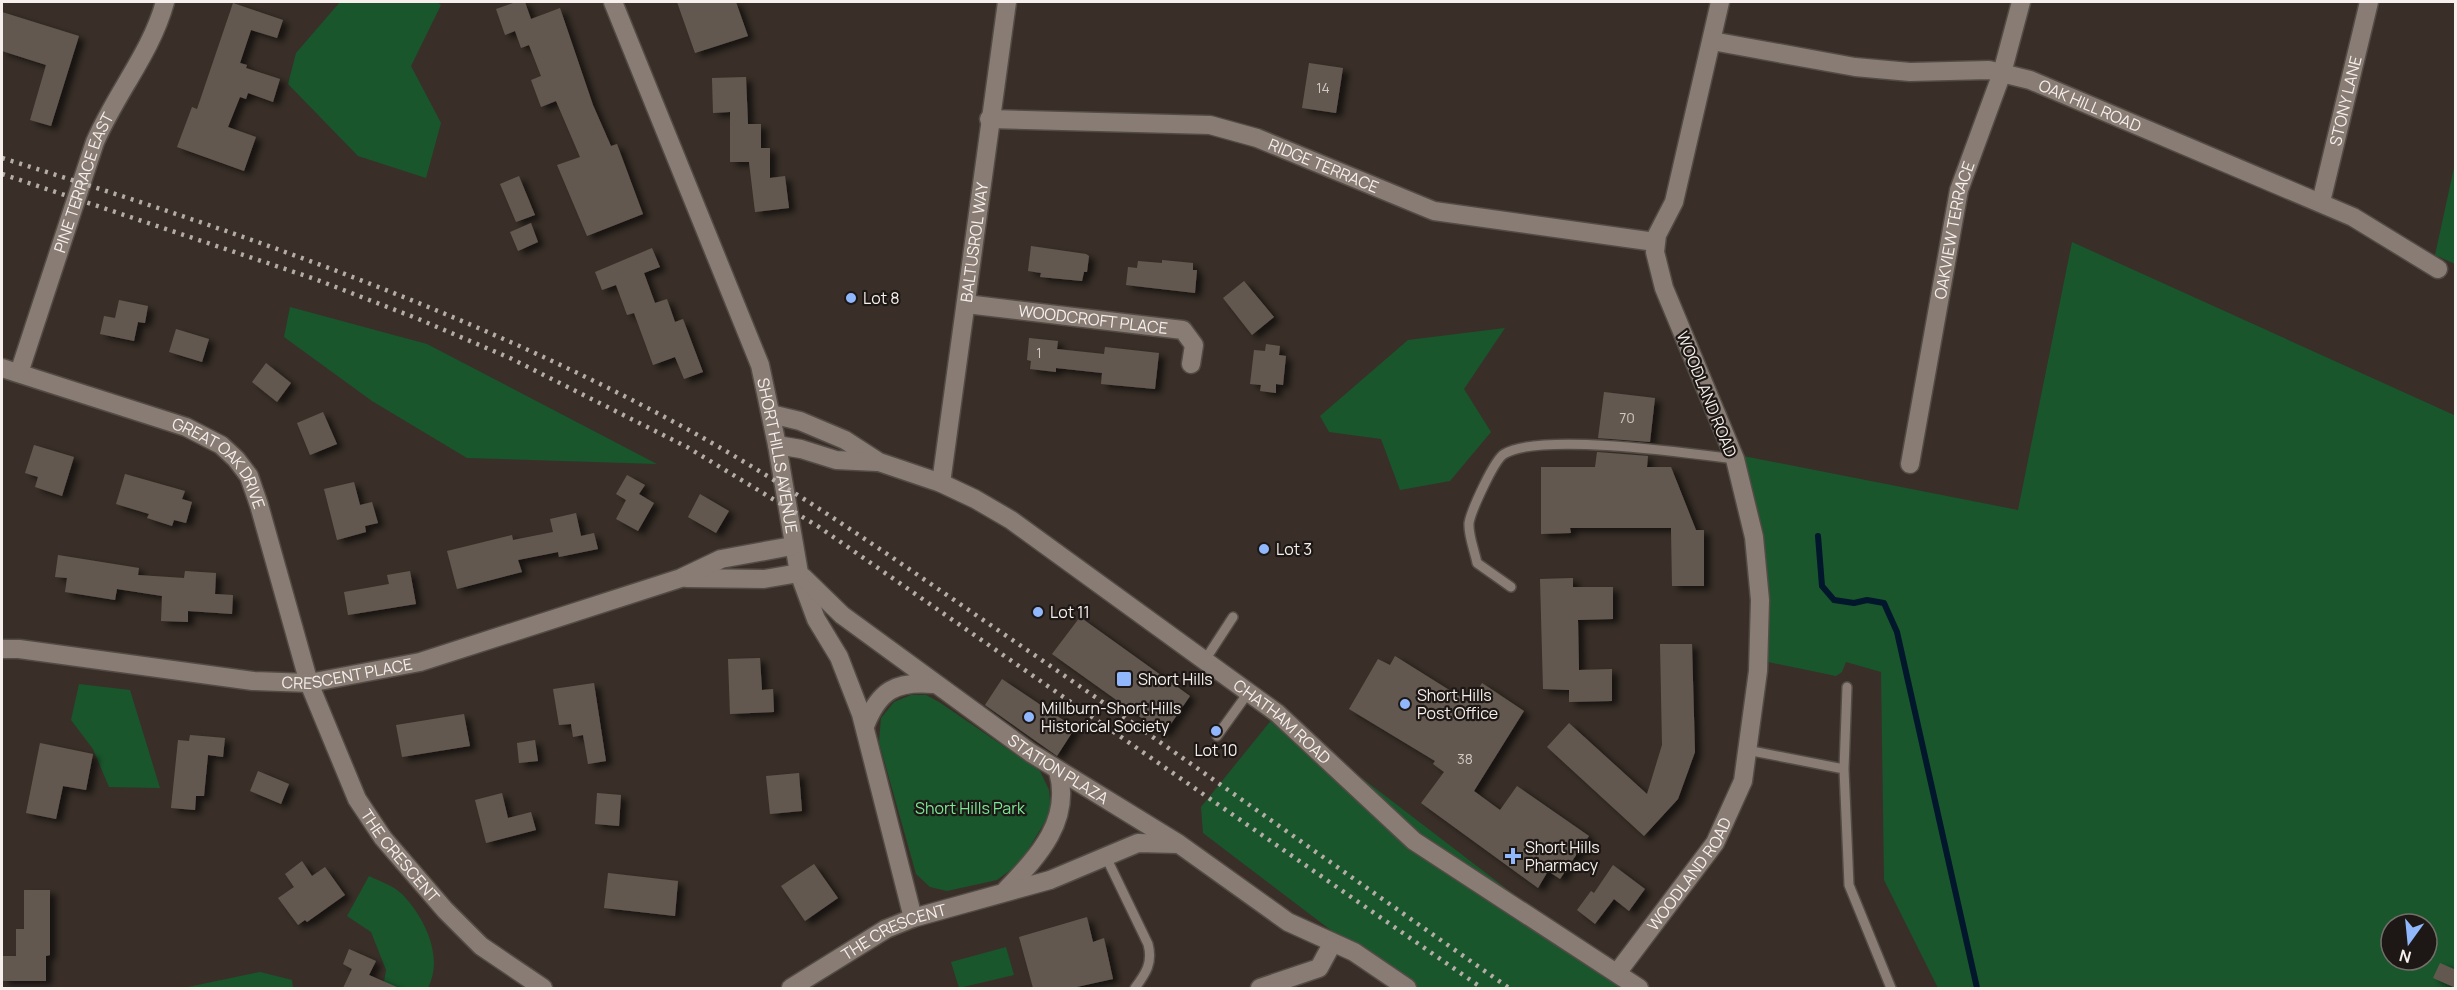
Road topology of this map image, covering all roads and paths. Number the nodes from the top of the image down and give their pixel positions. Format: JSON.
{"nodes":[{"id":1,"x":165,"y":2,"type":"edge"},
{"id":2,"x":613,"y":2,"type":"edge"},
{"id":3,"x":1006,"y":2,"type":"edge"},
{"id":4,"x":1720,"y":2,"type":"edge"},
{"id":5,"x":2021,"y":2,"type":"edge"},
{"id":6,"x":2369,"y":2,"type":"edge"},
{"id":7,"x":1712,"y":41,"type":"junction"},
{"id":8,"x":2002,"y":73,"type":"junction"},
{"id":9,"x":989,"y":119,"type":"junction"},
{"id":10,"x":2321,"y":202,"type":"junction"},
{"id":11,"x":1655,"y":242,"type":"junction"},
{"id":12,"x":2438,"y":269,"type":"dead end"},
{"id":13,"x":966,"y":304,"type":"junction"},
{"id":14,"x":1191,"y":364,"type":"dead end"},
{"id":15,"x":2,"y":368,"type":"edge"},
{"id":16,"x":19,"y":374,"type":"junction"},
{"id":17,"x":771,"y":414,"type":"junction"},
{"id":18,"x":777,"y":445,"type":"junction"},
{"id":19,"x":1735,"y":459,"type":"junction"},
{"id":20,"x":879,"y":462,"type":"junction"},
{"id":21,"x":1910,"y":464,"type":"dead end"},
{"id":22,"x":941,"y":483,"type":"junction"},
{"id":23,"x":792,"y":546,"type":"junction"},
{"id":24,"x":799,"y":573,"type":"junction"},
{"id":25,"x":681,"y":578,"type":"junction"},
{"id":26,"x":1512,"y":587,"type":"dead end"},
{"id":27,"x":1233,"y":616,"type":"dead end"},
{"id":28,"x":2,"y":650,"type":"edge"},
{"id":29,"x":1205,"y":660,"type":"junction"},
{"id":30,"x":309,"y":683,"type":"junction"},
{"id":31,"x":933,"y":684,"type":"junction"},
{"id":32,"x":1847,"y":687,"type":"dead end"},
{"id":33,"x":1248,"y":693,"type":"junction"},
{"id":34,"x":865,"y":726,"type":"junction"},
{"id":35,"x":1217,"y":736,"type":"dead end"},
{"id":36,"x":1748,"y":750,"type":"junction"},
{"id":37,"x":1844,"y":769,"type":"junction"},
{"id":38,"x":1058,"y":771,"type":"junction"},
{"id":39,"x":1179,"y":844,"type":"junction"},
{"id":40,"x":1105,"y":854,"type":"junction"},
{"id":41,"x":1006,"y":890,"type":"junction"},
{"id":42,"x":913,"y":918,"type":"junction"},
{"id":43,"x":1332,"y":944,"type":"junction"},
{"id":44,"x":1617,"y":973,"type":"junction"},
{"id":45,"x":543,"y":988,"type":"edge"},
{"id":46,"x":791,"y":988,"type":"edge"},
{"id":47,"x":1135,"y":988,"type":"edge"},
{"id":48,"x":1260,"y":988,"type":"edge"},
{"id":49,"x":1407,"y":988,"type":"edge"},
{"id":50,"x":1639,"y":988,"type":"edge"},
{"id":51,"x":1891,"y":988,"type":"edge"}],
"edges":[{"from":1,"to":16,"type":"street","name":"PINE TERRACE EAST"},
{"from":2,"to":17,"type":"street","name":"SHORT HILLS AVENUE"},
{"from":3,"to":9,"type":"street","name":"BALTUSROL WAY"},
{"from":4,"to":7,"type":"street"},
{"from":5,"to":8,"type":"street","name":"OAKVIEW TERRACE"},
{"from":6,"to":10,"type":"street","name":"STONY LANE"},
{"from":7,"to":8,"type":"street","name":"OAK HILL ROAD"},
{"from":7,"to":11,"type":"street"},
{"from":8,"to":10,"type":"street","name":"OAK HILL ROAD"},
{"from":8,"to":21,"type":"street","name":"OAKVIEW TERRACE"},
{"from":9,"to":11,"type":"street","name":"RIDGE TERRACE"},
{"from":9,"to":13,"type":"street","name":"BALTUSROL WAY"},
{"from":10,"to":12,"type":"street","name":"OAK HILL ROAD"},
{"from":11,"to":19,"type":"street","name":"WOODLAND ROAD"},
{"from":13,"to":14,"type":"street","name":"WOODCROFT PLACE"},
{"from":13,"to":22,"type":"street","name":"BALTUSROL WAY"},
{"from":15,"to":16,"type":"street","name":"GREAT OAK DRIVE"},
{"from":16,"to":30,"type":"street","name":"GREAT OAK DRIVE"},
{"from":17,"to":18,"type":"street","name":"SHORT HILLS AVENUE"},
{"from":17,"to":20,"type":"street","name":"CHATHAM ROAD"},
{"from":18,"to":20,"type":"street","name":"CHATHAM ROAD"},
{"from":18,"to":23,"type":"street","name":"SHORT HILLS AVENUE"},
{"from":19,"to":26,"type":"lane"},
{"from":19,"to":36,"type":"street","name":"WOODLAND ROAD"},
{"from":20,"to":22,"type":"street","name":"CHATHAM ROAD"},
{"from":22,"to":29,"type":"street","name":"CHATHAM ROAD"},
{"from":23,"to":24,"type":"street","name":"SHORT HILLS AVENUE"},
{"from":23,"to":25,"type":"street","name":"CRESCENT PLACE"},
{"from":24,"to":25,"type":"street","name":"CRESCENT PLACE"},
{"from":24,"to":31,"type":"street","name":"STATION PLAZA"},
{"from":24,"to":34,"type":"street","name":"SHORT HILLS AVENUE"},
{"from":25,"to":30,"type":"street","name":"CRESCENT PLACE"},
{"from":27,"to":29,"type":"lane"},
{"from":28,"to":30,"type":"street","name":"CRESCENT PLACE"},
{"from":29,"to":33,"type":"street","name":"CHATHAM ROAD"},
{"from":30,"to":45,"type":"street","name":"THE CRESCENT"},
{"from":31,"to":34,"type":"street"},
{"from":31,"to":38,"type":"street","name":"STATION PLAZA"},
{"from":32,"to":37,"type":"lane"},
{"from":33,"to":35,"type":"lane"},
{"from":33,"to":44,"type":"street","name":"CHATHAM ROAD"},
{"from":34,"to":42,"type":"street","name":"SHORT HILLS AVENUE"},
{"from":36,"to":37,"type":"lane"},
{"from":36,"to":44,"type":"street","name":"WOODLAND ROAD"},
{"from":37,"to":51,"type":"lane"},
{"from":38,"to":39,"type":"street","name":"STATION PLAZA"},
{"from":38,"to":41,"type":"street","name":"THE CRESCENT"},
{"from":39,"to":40,"type":"street","name":"THE CRESCENT"},
{"from":39,"to":43,"type":"street","name":"STATION PLAZA"},
{"from":40,"to":41,"type":"street","name":"THE CRESCENT"},
{"from":40,"to":47,"type":"lane"},
{"from":41,"to":42,"type":"street","name":"THE CRESCENT"},
{"from":42,"to":46,"type":"street","name":"THE CRESCENT"},
{"from":43,"to":48,"type":"street"},
{"from":43,"to":49,"type":"street","name":"STATION PLAZA"},
{"from":44,"to":50,"type":"street","name":"CHATHAM ROAD"}]}
